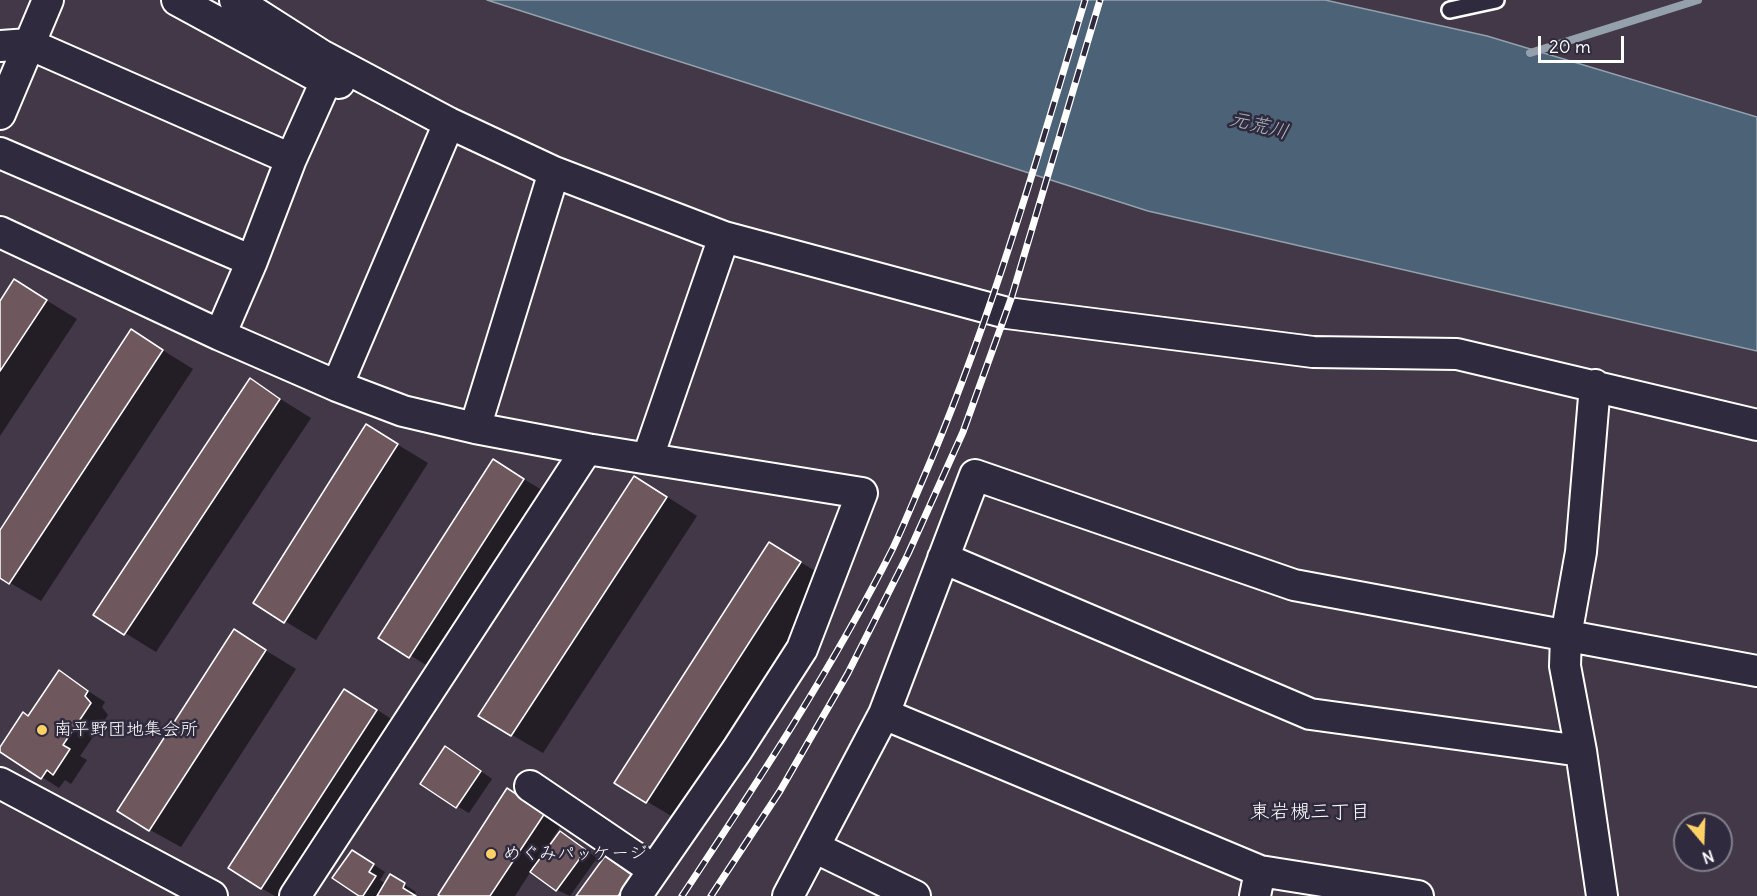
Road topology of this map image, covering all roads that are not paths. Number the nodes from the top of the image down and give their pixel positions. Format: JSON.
{"nodes":[{"id":1,"x":48,"y":0,"type":"edge"},
{"id":2,"x":177,"y":0,"type":"edge"},
{"id":3,"x":235,"y":0,"type":"edge"},
{"id":4,"x":1496,"y":0,"type":"edge"},
{"id":5,"x":1450,"y":10,"type":"dead end"},
{"id":6,"x":14,"y":45,"type":"edge"},
{"id":7,"x":326,"y":81,"type":"junction"},
{"id":8,"x":381,"y":88,"type":"junction"},
{"id":9,"x":0,"y":114,"type":"edge"},
{"id":10,"x":449,"y":123,"type":"junction"},
{"id":11,"x":0,"y":153,"type":"edge"},
{"id":12,"x":291,"y":159,"type":"junction"},
{"id":13,"x":554,"y":172,"type":"junction"},
{"id":14,"x":0,"y":232,"type":"edge"},
{"id":15,"x":724,"y":237,"type":"junction"},
{"id":16,"x":252,"y":261,"type":"junction"},
{"id":17,"x":220,"y":334,"type":"junction"},
{"id":18,"x":1595,"y":385,"type":"junction"},
{"id":19,"x":337,"y":386,"type":"junction"},
{"id":20,"x":1757,"y":425,"type":"edge"},
{"id":21,"x":475,"y":428,"type":"junction"},
{"id":22,"x":587,"y":449,"type":"junction"},
{"id":23,"x":648,"y":457,"type":"junction"},
{"id":24,"x":943,"y":558,"type":"junction"},
{"id":25,"x":1566,"y":636,"type":"junction"},
{"id":26,"x":1757,"y":671,"type":"edge"},
{"id":27,"x":884,"y":714,"type":"junction"},
{"id":28,"x":1581,"y":751,"type":"junction"},
{"id":29,"x":0,"y":783,"type":"edge"},
{"id":30,"x":530,"y":786,"type":"dead end"},
{"id":31,"x":816,"y":848,"type":"junction"},
{"id":32,"x":654,"y":870,"type":"junction"},
{"id":33,"x":1258,"y":884,"type":"edge"},
{"id":34,"x":212,"y":896,"type":"edge"},
{"id":35,"x":295,"y":896,"type":"edge"},
{"id":36,"x":636,"y":896,"type":"edge"},
{"id":37,"x":788,"y":896,"type":"edge"},
{"id":38,"x":915,"y":896,"type":"edge"},
{"id":39,"x":1418,"y":896,"type":"edge"},
{"id":40,"x":1602,"y":896,"type":"edge"}],
"edges":[{"from":1,"to":6,"type":"street"},
{"from":2,"to":7,"type":"street"},
{"from":3,"to":8,"type":"street"},
{"from":4,"to":5,"type":"lane"},
{"from":6,"to":9,"type":"street"},
{"from":6,"to":12,"type":"street"},
{"from":7,"to":8,"type":"street"},
{"from":7,"to":12,"type":"street"},
{"from":8,"to":10,"type":"street"},
{"from":10,"to":13,"type":"street"},
{"from":10,"to":19,"type":"street"},
{"from":11,"to":16,"type":"street"},
{"from":12,"to":16,"type":"street"},
{"from":13,"to":15,"type":"street"},
{"from":13,"to":21,"type":"street"},
{"from":14,"to":17,"type":"street"},
{"from":15,"to":18,"type":"street"},
{"from":15,"to":23,"type":"street"},
{"from":16,"to":17,"type":"street"},
{"from":17,"to":19,"type":"street"},
{"from":18,"to":20,"type":"street"},
{"from":18,"to":25,"type":"street"},
{"from":19,"to":21,"type":"street"},
{"from":21,"to":22,"type":"street"},
{"from":22,"to":23,"type":"street"},
{"from":22,"to":35,"type":"street"},
{"from":23,"to":32,"type":"street"},
{"from":24,"to":25,"type":"street"},
{"from":24,"to":27,"type":"street"},
{"from":24,"to":28,"type":"street"},
{"from":25,"to":26,"type":"street"},
{"from":25,"to":28,"type":"street"},
{"from":27,"to":31,"type":"street"},
{"from":27,"to":33,"type":"street"},
{"from":28,"to":40,"type":"street"},
{"from":29,"to":34,"type":"street"},
{"from":30,"to":32,"type":"street"},
{"from":31,"to":37,"type":"street"},
{"from":31,"to":38,"type":"street"},
{"from":32,"to":36,"type":"street"},
{"from":33,"to":39,"type":"street"}]}
